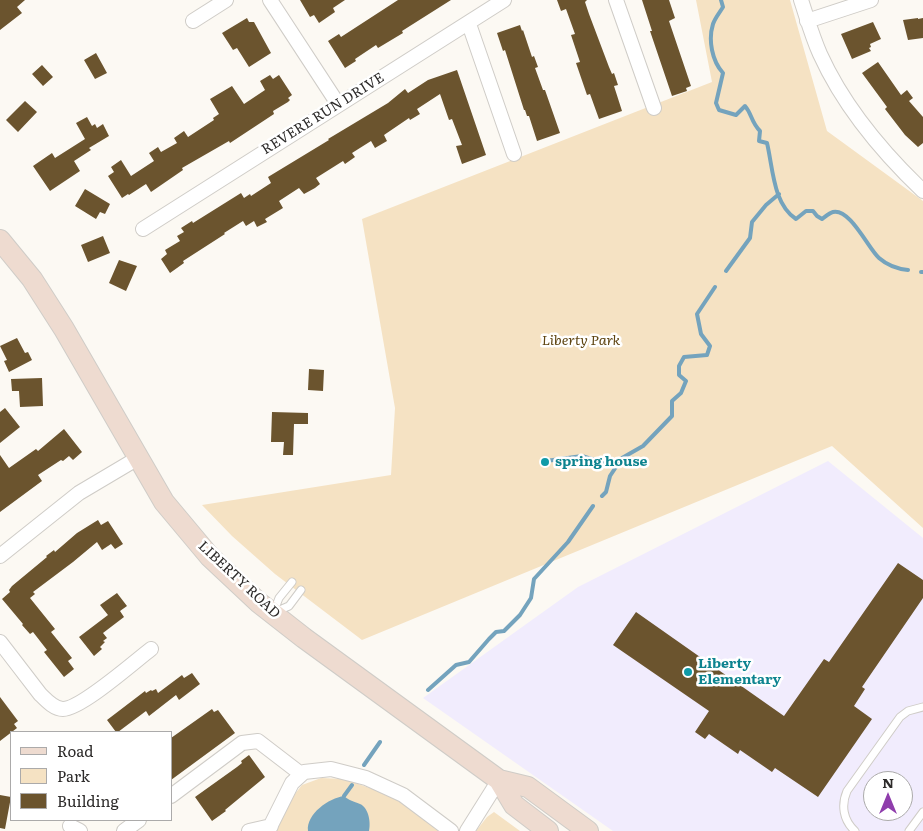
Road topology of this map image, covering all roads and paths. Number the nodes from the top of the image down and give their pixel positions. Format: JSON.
{"nodes":[{"id":1,"x":226,"y":0,"type":"edge"},
{"id":2,"x":270,"y":0,"type":"edge"},
{"id":3,"x":504,"y":0,"type":"edge"},
{"id":4,"x":616,"y":0,"type":"edge"},
{"id":5,"x":801,"y":0,"type":"edge"},
{"id":6,"x":871,"y":0,"type":"edge"},
{"id":7,"x":193,"y":21,"type":"dead end"},
{"id":8,"x":807,"y":21,"type":"junction"},
{"id":9,"x":469,"y":24,"type":"junction"},
{"id":10,"x":338,"y":104,"type":"junction"},
{"id":11,"x":654,"y":108,"type":"dead end"},
{"id":12,"x":514,"y":154,"type":"dead end"},
{"id":13,"x":923,"y":191,"type":"edge"},
{"id":14,"x":142,"y":229,"type":"dead end"},
{"id":15,"x":0,"y":240,"type":"edge"},
{"id":16,"x":138,"y":458,"type":"junction"},
{"id":17,"x":0,"y":556,"type":"edge"},
{"id":18,"x":292,"y":582,"type":"dead end"},
{"id":19,"x":301,"y":590,"type":"dead end"},
{"id":20,"x":273,"y":613,"type":"junction"},
{"id":21,"x":0,"y":642,"type":"edge"},
{"id":22,"x":151,"y":649,"type":"dead end"},
{"id":23,"x":923,"y":707,"type":"edge"},
{"id":24,"x":301,"y":774,"type":"junction"},
{"id":25,"x":499,"y":780,"type":"junction"},
{"id":26,"x":172,"y":795,"type":"edge"},
{"id":27,"x":923,"y":812,"type":"edge"},
{"id":28,"x":138,"y":821,"type":"edge"},
{"id":29,"x":269,"y":829,"type":"edge"},
{"id":30,"x":468,"y":830,"type":"edge"},
{"id":31,"x":124,"y":831,"type":"edge"},
{"id":32,"x":249,"y":831,"type":"edge"},
{"id":33,"x":451,"y":831,"type":"edge"},
{"id":34,"x":548,"y":831,"type":"edge"},
{"id":35,"x":588,"y":831,"type":"edge"},
{"id":36,"x":855,"y":831,"type":"edge"},
{"id":37,"x":909,"y":831,"type":"edge"}],
"edges":[{"from":1,"to":7,"type":"street"},
{"from":2,"to":10,"type":"street"},
{"from":3,"to":9,"type":"street","name":"REVERE RUN DRIVE"},
{"from":4,"to":11,"type":"street"},
{"from":5,"to":8,"type":"street"},
{"from":6,"to":8,"type":"street"},
{"from":8,"to":13,"type":"street"},
{"from":9,"to":10,"type":"street","name":"REVERE RUN DRIVE"},
{"from":9,"to":12,"type":"street"},
{"from":10,"to":14,"type":"street","name":"REVERE RUN DRIVE"},
{"from":15,"to":16,"type":"main road","name":"LIBERTY ROAD"},
{"from":16,"to":17,"type":"street"},
{"from":16,"to":20,"type":"main road","name":"LIBERTY ROAD"},
{"from":18,"to":20,"type":"lane"},
{"from":19,"to":20,"type":"lane"},
{"from":20,"to":25,"type":"main road","name":"LIBERTY ROAD"},
{"from":21,"to":22,"type":"street"},
{"from":23,"to":36,"type":"lane"},
{"from":24,"to":26,"type":"street"},
{"from":24,"to":29,"type":"street"},
{"from":24,"to":33,"type":"street"},
{"from":25,"to":30,"type":"street"},
{"from":25,"to":34,"type":"main road","name":"LIBERTY ROAD"},
{"from":25,"to":35,"type":"main road","name":"LIBERTY ROAD"},
{"from":27,"to":37,"type":"lane"},
{"from":28,"to":31,"type":"street"},
{"from":29,"to":32,"type":"street"}]}
